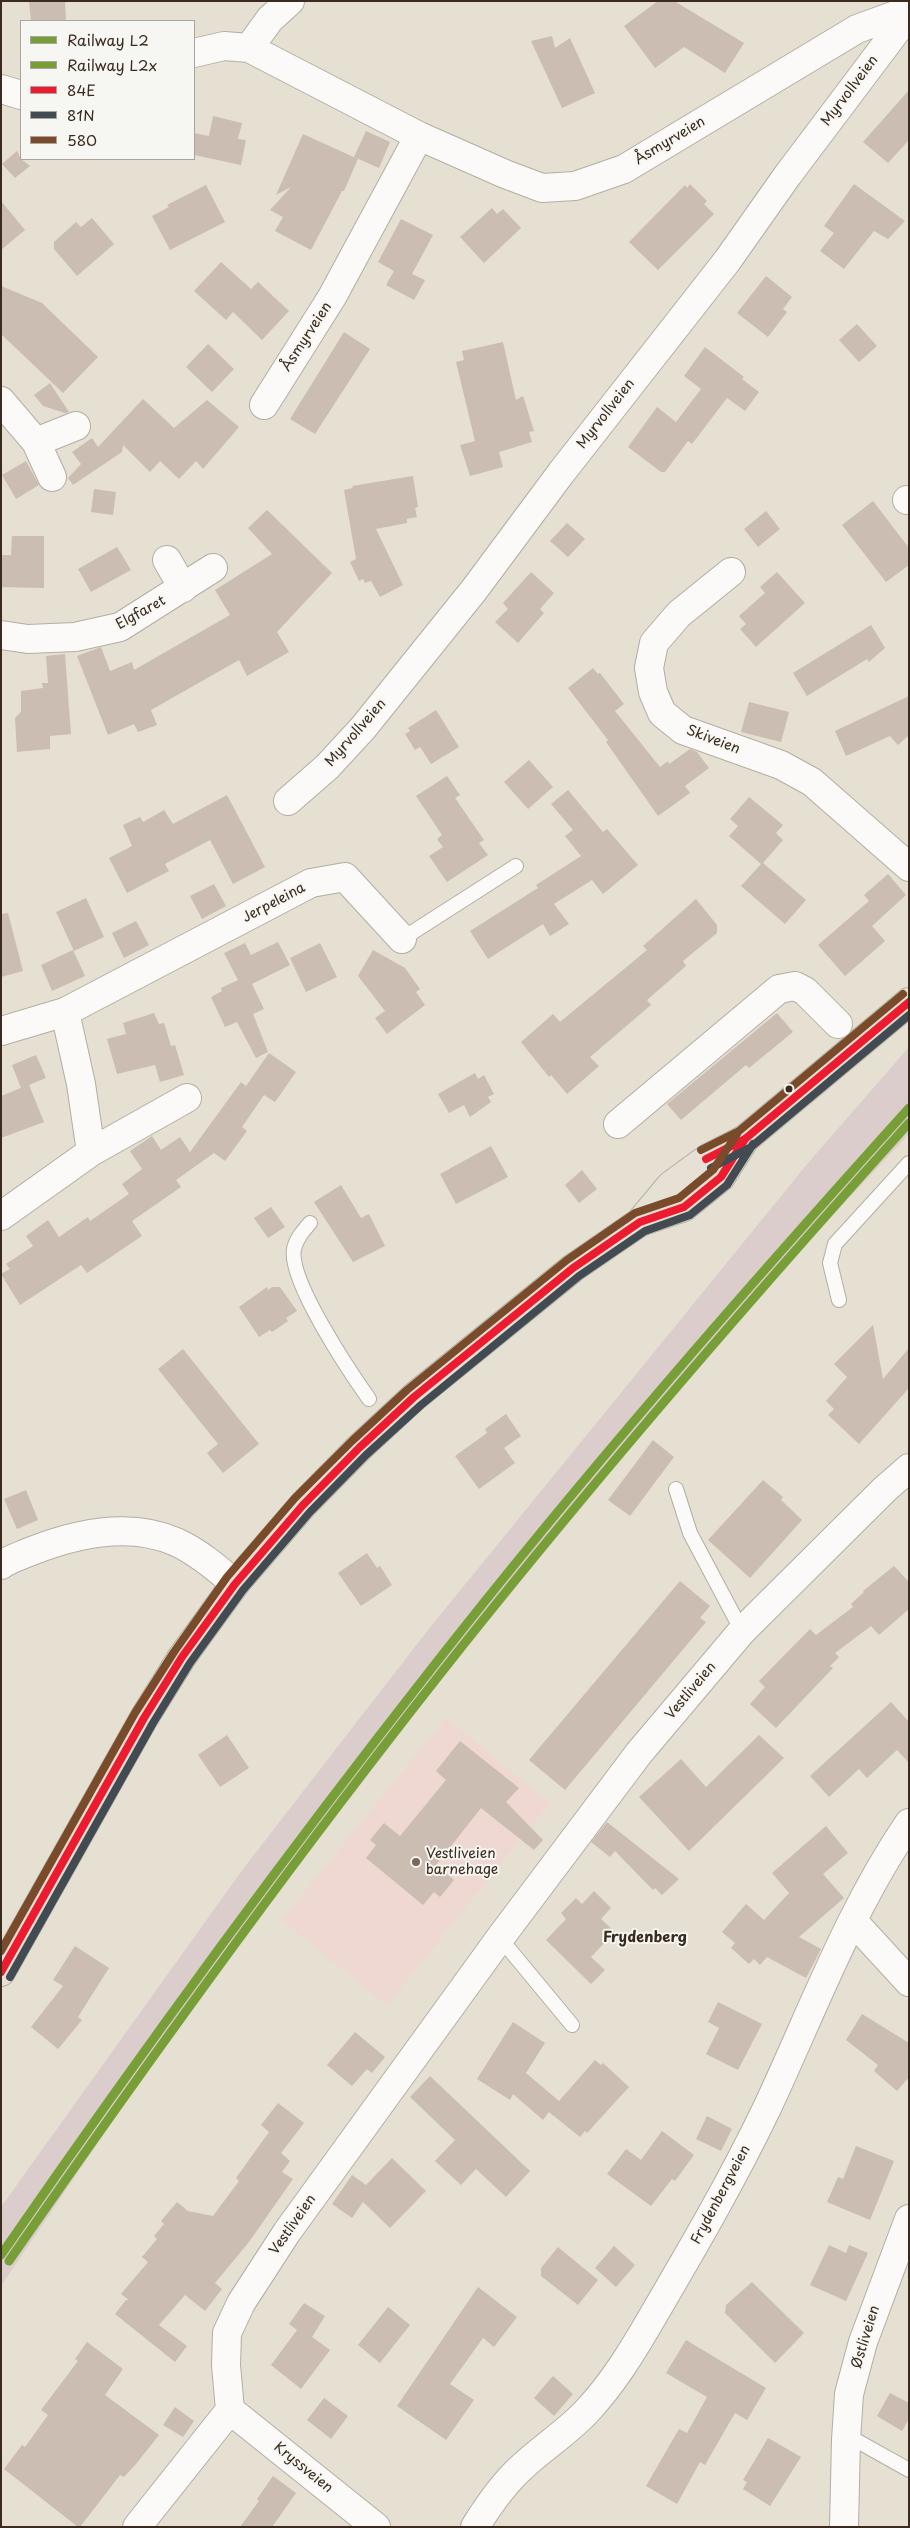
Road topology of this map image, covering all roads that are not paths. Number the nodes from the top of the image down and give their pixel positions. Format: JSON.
{"nodes":[{"id":1,"x":290,"y":1,"type":"edge"},
{"id":2,"x":909,"y":12,"type":"edge"},
{"id":3,"x":249,"y":48,"type":"junction"},
{"id":4,"x":195,"y":54,"type":"edge"},
{"id":5,"x":1,"y":89,"type":"edge"},
{"id":6,"x":20,"y":95,"type":"edge"},
{"id":7,"x":419,"y":136,"type":"junction"},
{"id":8,"x":1,"y":401,"type":"edge"},
{"id":9,"x":264,"y":405,"type":"dead end"},
{"id":10,"x":76,"y":426,"type":"dead end"},
{"id":11,"x":36,"y":442,"type":"junction"},
{"id":12,"x":52,"y":478,"type":"dead end"},
{"id":13,"x":167,"y":560,"type":"dead end"},
{"id":14,"x":213,"y":568,"type":"dead end"},
{"id":15,"x":731,"y":572,"type":"dead end"},
{"id":16,"x":183,"y":588,"type":"junction"},
{"id":17,"x":1,"y":635,"type":"edge"},
{"id":18,"x":288,"y":802,"type":"dead end"},
{"id":19,"x":516,"y":866,"type":"dead end"},
{"id":20,"x":909,"y":867,"type":"edge"},
{"id":21,"x":402,"y":939,"type":"joint"},
{"id":22,"x":909,"y":1002,"type":"edge"},
{"id":23,"x":65,"y":1012,"type":"junction"},
{"id":24,"x":838,"y":1024,"type":"dead end"},
{"id":25,"x":1,"y":1031,"type":"edge"},
{"id":26,"x":187,"y":1098,"type":"dead end"},
{"id":27,"x":618,"y":1124,"type":"dead end"},
{"id":28,"x":91,"y":1152,"type":"junction"},
{"id":29,"x":909,"y":1163,"type":"edge"},
{"id":30,"x":1,"y":1216,"type":"edge"},
{"id":31,"x":310,"y":1223,"type":"dead end"},
{"id":32,"x":839,"y":1300,"type":"dead end"},
{"id":33,"x":369,"y":1399,"type":"dead end"},
{"id":34,"x":909,"y":1468,"type":"edge"},
{"id":35,"x":676,"y":1489,"type":"dead end"},
{"id":36,"x":1,"y":1565,"type":"edge"},
{"id":37,"x":236,"y":1584,"type":"junction"},
{"id":38,"x":742,"y":1631,"type":"junction"},
{"id":39,"x":909,"y":1823,"type":"edge"},
{"id":40,"x":853,"y":1921,"type":"junction"},
{"id":41,"x":500,"y":1938,"type":"junction"},
{"id":42,"x":1,"y":1972,"type":"edge"},
{"id":43,"x":909,"y":1982,"type":"edge"},
{"id":44,"x":572,"y":2024,"type":"dead end"},
{"id":45,"x":906,"y":2235,"type":"edge"},
{"id":46,"x":230,"y":2410,"type":"junction"},
{"id":47,"x":846,"y":2440,"type":"junction"},
{"id":48,"x":909,"y":2470,"type":"edge"},
{"id":49,"x":137,"y":2527,"type":"edge"},
{"id":50,"x":376,"y":2527,"type":"edge"},
{"id":51,"x":476,"y":2527,"type":"edge"},
{"id":52,"x":844,"y":2527,"type":"edge"}],
"edges":[{"from":1,"to":3,"type":"street"},
{"from":2,"to":7,"type":"street","name":"Åsmyrveien"},
{"from":2,"to":18,"type":"street","name":"Myrvollveien"},
{"from":3,"to":4,"type":"street","name":"Åsmyrveien"},
{"from":3,"to":7,"type":"street","name":"Åsmyrveien"},
{"from":5,"to":6,"type":"street"},
{"from":7,"to":9,"type":"street","name":"Åsmyrveien"},
{"from":8,"to":11,"type":"street"},
{"from":10,"to":11,"type":"street"},
{"from":11,"to":12,"type":"street"},
{"from":13,"to":16,"type":"street"},
{"from":14,"to":16,"type":"street","name":"Elgfaret"},
{"from":15,"to":20,"type":"street","name":"Skiveien"},
{"from":16,"to":17,"type":"street","name":"Elgfaret"},
{"from":19,"to":21,"type":"lane","name":"Jerpeleina"},
{"from":21,"to":23,"type":"street","name":"Jerpeleina"},
{"from":22,"to":37,"type":"main road"},
{"from":23,"to":25,"type":"street","name":"Jerpeleina"},
{"from":23,"to":28,"type":"street"},
{"from":24,"to":27,"type":"street"},
{"from":26,"to":28,"type":"street"},
{"from":28,"to":30,"type":"street"},
{"from":29,"to":32,"type":"lane"},
{"from":31,"to":33,"type":"lane"},
{"from":34,"to":38,"type":"street","name":"Vestliveien"},
{"from":35,"to":38,"type":"lane"},
{"from":36,"to":37,"type":"street"},
{"from":37,"to":42,"type":"main road"},
{"from":38,"to":41,"type":"street","name":"Vestliveien"},
{"from":39,"to":40,"type":"street","name":"Frydenbergveien"},
{"from":40,"to":43,"type":"street"},
{"from":40,"to":51,"type":"street","name":"Frydenbergveien"},
{"from":41,"to":44,"type":"lane"},
{"from":41,"to":46,"type":"street","name":"Vestliveien"},
{"from":45,"to":47,"type":"street","name":"Østliveien"},
{"from":46,"to":49,"type":"street"},
{"from":46,"to":50,"type":"street","name":"Kryssveien"},
{"from":47,"to":48,"type":"lane"},
{"from":47,"to":52,"type":"street","name":"Østliveien"}]}
